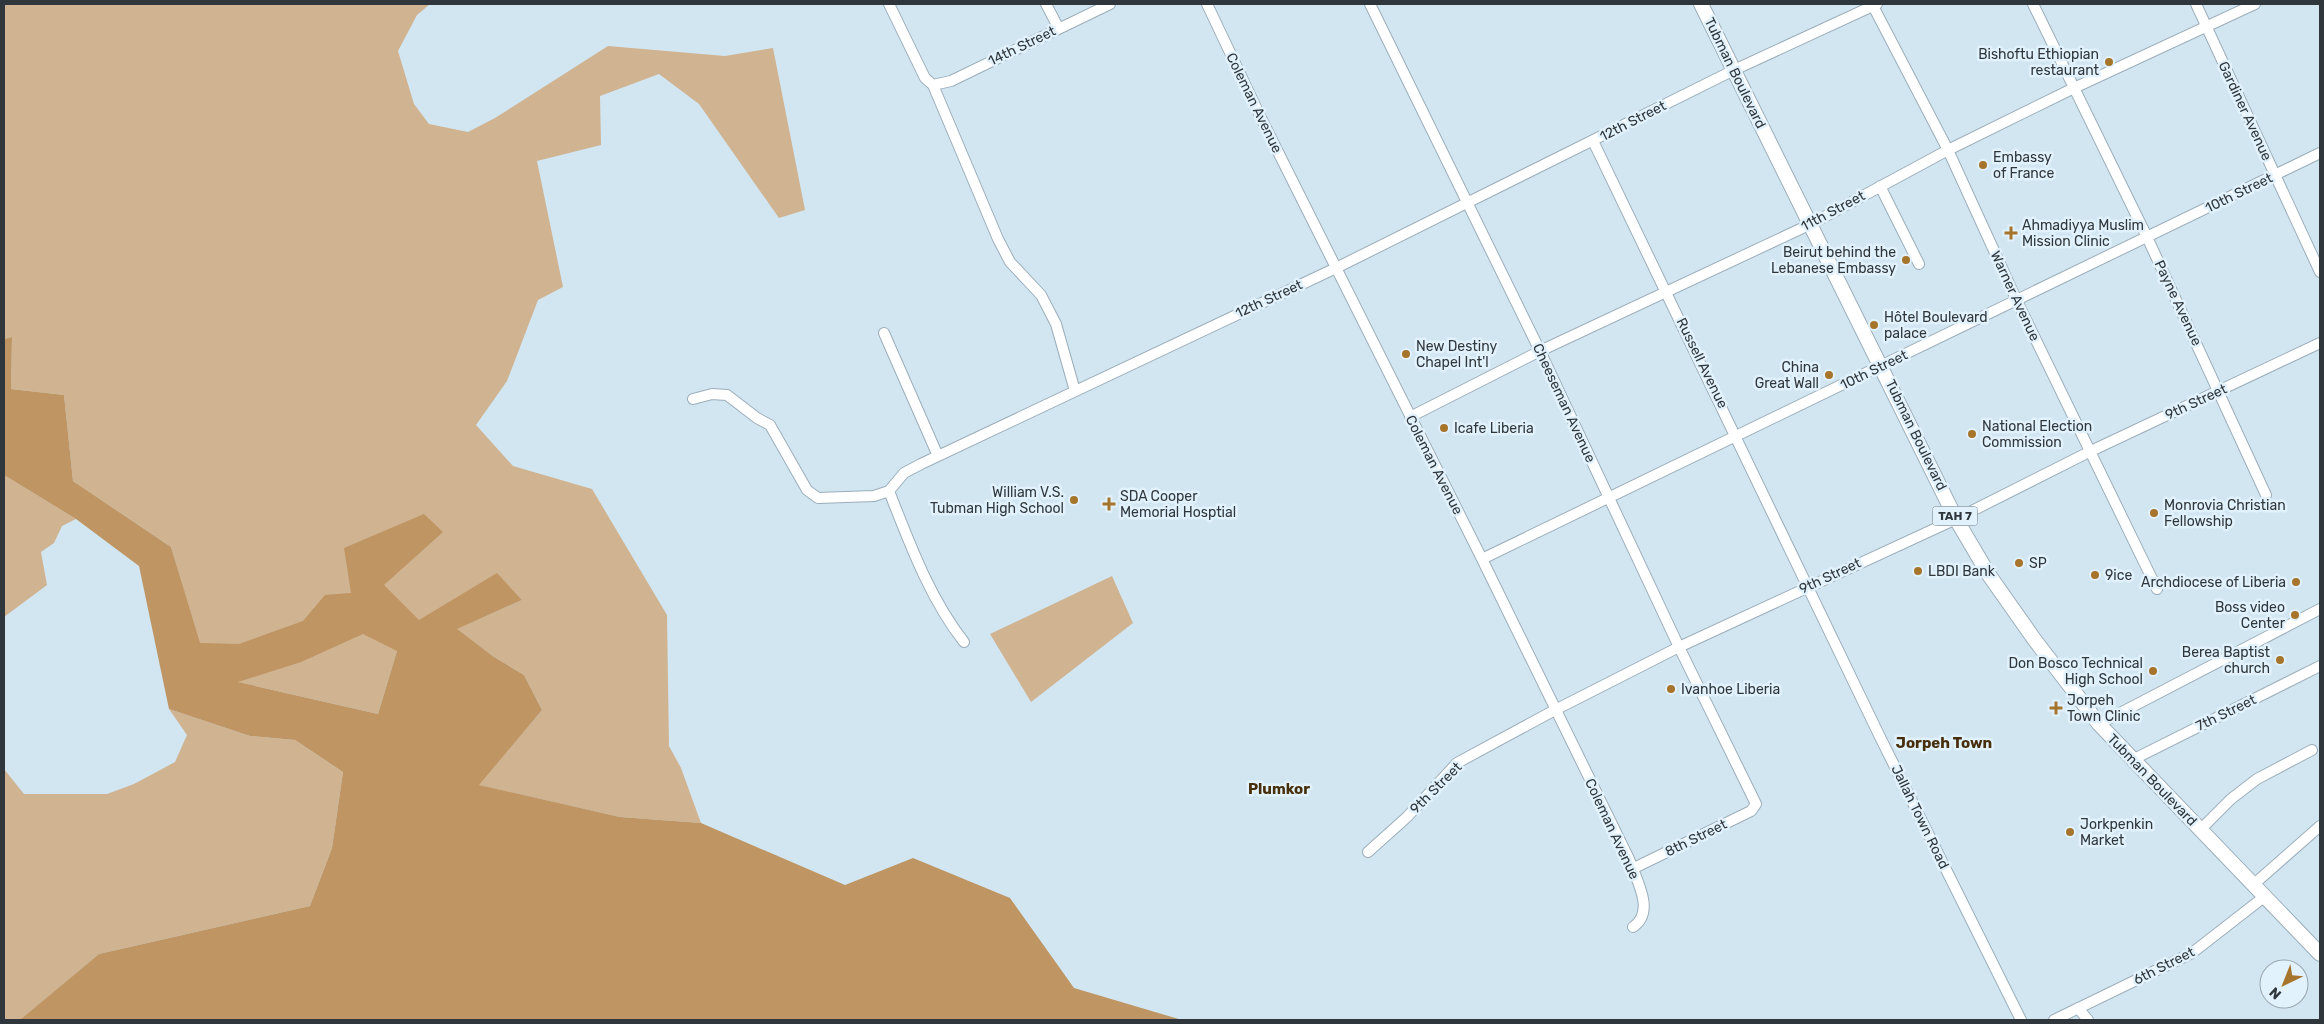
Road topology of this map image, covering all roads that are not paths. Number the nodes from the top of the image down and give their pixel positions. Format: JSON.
{"nodes":[{"id":1,"x":889,"y":4,"type":"edge"},
{"id":2,"x":1046,"y":4,"type":"edge"},
{"id":3,"x":1110,"y":4,"type":"edge"},
{"id":4,"x":1207,"y":4,"type":"edge"},
{"id":5,"x":1370,"y":4,"type":"edge"},
{"id":6,"x":1701,"y":4,"type":"edge"},
{"id":7,"x":1874,"y":4,"type":"edge"},
{"id":8,"x":2033,"y":4,"type":"edge"},
{"id":9,"x":2196,"y":4,"type":"edge"},
{"id":10,"x":2255,"y":4,"type":"edge"},
{"id":11,"x":2206,"y":25,"type":"junction"},
{"id":12,"x":1058,"y":28,"type":"junction"},
{"id":13,"x":1734,"y":70,"type":"junction"},
{"id":14,"x":934,"y":85,"type":"junction"},
{"id":15,"x":2074,"y":88,"type":"junction"},
{"id":16,"x":1594,"y":141,"type":"junction"},
{"id":17,"x":1948,"y":150,"type":"junction"},
{"id":18,"x":2320,"y":153,"type":"edge"},
{"id":19,"x":2275,"y":175,"type":"junction"},
{"id":20,"x":1880,"y":186,"type":"junction"},
{"id":21,"x":1466,"y":204,"type":"junction"},
{"id":22,"x":1811,"y":224,"type":"junction"},
{"id":23,"x":2147,"y":237,"type":"junction"},
{"id":24,"x":1919,"y":264,"type":"dead end"},
{"id":25,"x":1336,"y":268,"type":"junction"},
{"id":26,"x":2320,"y":272,"type":"edge"},
{"id":27,"x":1666,"y":291,"type":"junction"},
{"id":28,"x":2017,"y":301,"type":"junction"},
{"id":29,"x":884,"y":333,"type":"dead end"},
{"id":30,"x":2320,"y":343,"type":"edge"},
{"id":31,"x":1540,"y":351,"type":"junction"},
{"id":32,"x":1882,"y":366,"type":"junction"},
{"id":33,"x":1075,"y":391,"type":"junction"},
{"id":34,"x":2219,"y":392,"type":"junction"},
{"id":35,"x":693,"y":399,"type":"dead end"},
{"id":36,"x":1410,"y":417,"type":"junction"},
{"id":37,"x":1737,"y":436,"type":"junction"},
{"id":38,"x":2091,"y":451,"type":"junction"},
{"id":39,"x":938,"y":456,"type":"junction"},
{"id":40,"x":889,"y":491,"type":"junction"},
{"id":41,"x":2266,"y":495,"type":"dead end"},
{"id":42,"x":1609,"y":498,"type":"junction"},
{"id":43,"x":1956,"y":519,"type":"junction"},
{"id":44,"x":1482,"y":559,"type":"junction"},
{"id":45,"x":1808,"y":586,"type":"junction"},
{"id":46,"x":2157,"y":589,"type":"dead end"},
{"id":47,"x":2320,"y":609,"type":"edge"},
{"id":48,"x":964,"y":642,"type":"dead end"},
{"id":49,"x":1680,"y":647,"type":"junction"},
{"id":50,"x":2320,"y":666,"type":"edge"},
{"id":51,"x":1555,"y":710,"type":"junction"},
{"id":52,"x":2099,"y":724,"type":"junction"},
{"id":53,"x":2312,"y":750,"type":"dead end"},
{"id":54,"x":2132,"y":760,"type":"junction"},
{"id":55,"x":1756,"y":804,"type":"joint"},
{"id":56,"x":2320,"y":826,"type":"edge"},
{"id":57,"x":2200,"y":830,"type":"junction"},
{"id":58,"x":1368,"y":852,"type":"dead end"},
{"id":59,"x":1632,"y":869,"type":"junction"},
{"id":60,"x":2253,"y":885,"type":"junction"},
{"id":61,"x":2264,"y":897,"type":"junction"},
{"id":62,"x":1633,"y":927,"type":"dead end"},
{"id":63,"x":2320,"y":954,"type":"edge"},
{"id":64,"x":2078,"y":1008,"type":"junction"},
{"id":65,"x":2021,"y":1020,"type":"edge"},
{"id":66,"x":2054,"y":1020,"type":"edge"},
{"id":67,"x":2088,"y":1020,"type":"edge"}],
"edges":[{"from":1,"to":14,"type":"street"},
{"from":2,"to":12,"type":"street"},
{"from":3,"to":12,"type":"street","name":"14th Street"},
{"from":4,"to":25,"type":"street","name":"Coleman Avenue"},
{"from":5,"to":21,"type":"street","name":"Cheeseman Avenue"},
{"from":6,"to":13,"type":"highway","name":"Tubman Boulevard","number":"TAH 7"},
{"from":7,"to":13,"type":"street","name":"12th Street"},
{"from":7,"to":17,"type":"street","name":"Warner Avenue"},
{"from":8,"to":15,"type":"street","name":"Payne Avenue"},
{"from":9,"to":11,"type":"street","name":"Gardiner Avenue"},
{"from":10,"to":11,"type":"street","name":"11th Street"},
{"from":11,"to":15,"type":"street","name":"11th Street"},
{"from":11,"to":19,"type":"street","name":"Gardiner Avenue"},
{"from":12,"to":14,"type":"street","name":"14th Street"},
{"from":13,"to":16,"type":"street","name":"12th Street"},
{"from":13,"to":22,"type":"highway","name":"Tubman Boulevard","number":"TAH 7"},
{"from":14,"to":33,"type":"street"},
{"from":15,"to":17,"type":"street","name":"11th Street"},
{"from":15,"to":23,"type":"street","name":"Payne Avenue"},
{"from":16,"to":21,"type":"street","name":"12th Street"},
{"from":16,"to":27,"type":"street","name":"Russell Avenue"},
{"from":17,"to":20,"type":"street","name":"11th Street"},
{"from":17,"to":28,"type":"street","name":"Warner Avenue"},
{"from":18,"to":19,"type":"street","name":"10th Street"},
{"from":19,"to":23,"type":"street","name":"10th Street"},
{"from":19,"to":26,"type":"street","name":"Gardiner Avenue"},
{"from":20,"to":22,"type":"street","name":"11th Street"},
{"from":20,"to":24,"type":"street"},
{"from":21,"to":25,"type":"street","name":"12th Street"},
{"from":21,"to":31,"type":"street","name":"Cheeseman Avenue"},
{"from":22,"to":27,"type":"street","name":"11th Street"},
{"from":22,"to":32,"type":"highway","name":"Tubman Boulevard","number":"TAH 7"},
{"from":23,"to":28,"type":"street","name":"10th Street"},
{"from":23,"to":34,"type":"street","name":"Payne Avenue"},
{"from":25,"to":33,"type":"street","name":"12th Street"},
{"from":25,"to":36,"type":"street","name":"Coleman Avenue"},
{"from":27,"to":31,"type":"street","name":"11th Street"},
{"from":27,"to":37,"type":"street","name":"Russell Avenue"},
{"from":28,"to":32,"type":"street","name":"10th Street"},
{"from":28,"to":38,"type":"street","name":"Warner Avenue"},
{"from":29,"to":39,"type":"street"},
{"from":30,"to":34,"type":"street","name":"9th Street"},
{"from":31,"to":36,"type":"street","name":"11th Street"},
{"from":31,"to":42,"type":"street","name":"Cheeseman Avenue"},
{"from":32,"to":37,"type":"street","name":"10th Street"},
{"from":32,"to":43,"type":"highway","name":"Tubman Boulevard","number":"TAH 7"},
{"from":33,"to":39,"type":"street","name":"12th Street"},
{"from":34,"to":38,"type":"street","name":"9th Street"},
{"from":34,"to":41,"type":"street","name":"Payne Avenue"},
{"from":35,"to":40,"type":"street"},
{"from":36,"to":44,"type":"street","name":"Coleman Avenue"},
{"from":37,"to":42,"type":"street","name":"10th Street"},
{"from":37,"to":45,"type":"street","name":"Russell Avenue"},
{"from":38,"to":43,"type":"street","name":"9th Street"},
{"from":38,"to":46,"type":"street","name":"Warner Avenue"},
{"from":39,"to":40,"type":"street","name":"12th Street"},
{"from":40,"to":48,"type":"street"},
{"from":42,"to":44,"type":"street","name":"10th Street"},
{"from":42,"to":49,"type":"street","name":"Cheeseman Avenue"},
{"from":43,"to":45,"type":"street","name":"9th Street"},
{"from":43,"to":52,"type":"highway","name":"Tubman Boulevard","number":"TAH 7"},
{"from":44,"to":51,"type":"street","name":"Coleman Avenue"},
{"from":45,"to":49,"type":"street","name":"9th Street"},
{"from":45,"to":65,"type":"street","name":"Jallah Town Road"},
{"from":47,"to":52,"type":"street"},
{"from":49,"to":51,"type":"street","name":"9th Street"},
{"from":49,"to":55,"type":"street","name":"Cheeseman Avenue"},
{"from":50,"to":54,"type":"street","name":"7th Street"},
{"from":51,"to":58,"type":"street","name":"9th Street"},
{"from":51,"to":59,"type":"street","name":"Coleman Avenue"},
{"from":52,"to":54,"type":"highway","name":"Tubman Boulevard","number":"TAH 7"},
{"from":53,"to":57,"type":"street"},
{"from":54,"to":57,"type":"highway","name":"Tubman Boulevard","number":"TAH 7"},
{"from":55,"to":59,"type":"street","name":"8th Street"},
{"from":56,"to":60,"type":"street"},
{"from":57,"to":60,"type":"highway","name":"Tubman Boulevard","number":"TAH 7"},
{"from":59,"to":62,"type":"street","name":"Coleman Avenue"},
{"from":60,"to":61,"type":"highway","name":"Tubman Boulevard","number":"TAH 7"},
{"from":61,"to":63,"type":"highway","name":"Tubman Boulevard","number":"TAH 7"},
{"from":61,"to":64,"type":"street","name":"6th Street"},
{"from":64,"to":66,"type":"street","name":"6th Street"},
{"from":64,"to":67,"type":"street"}]}
